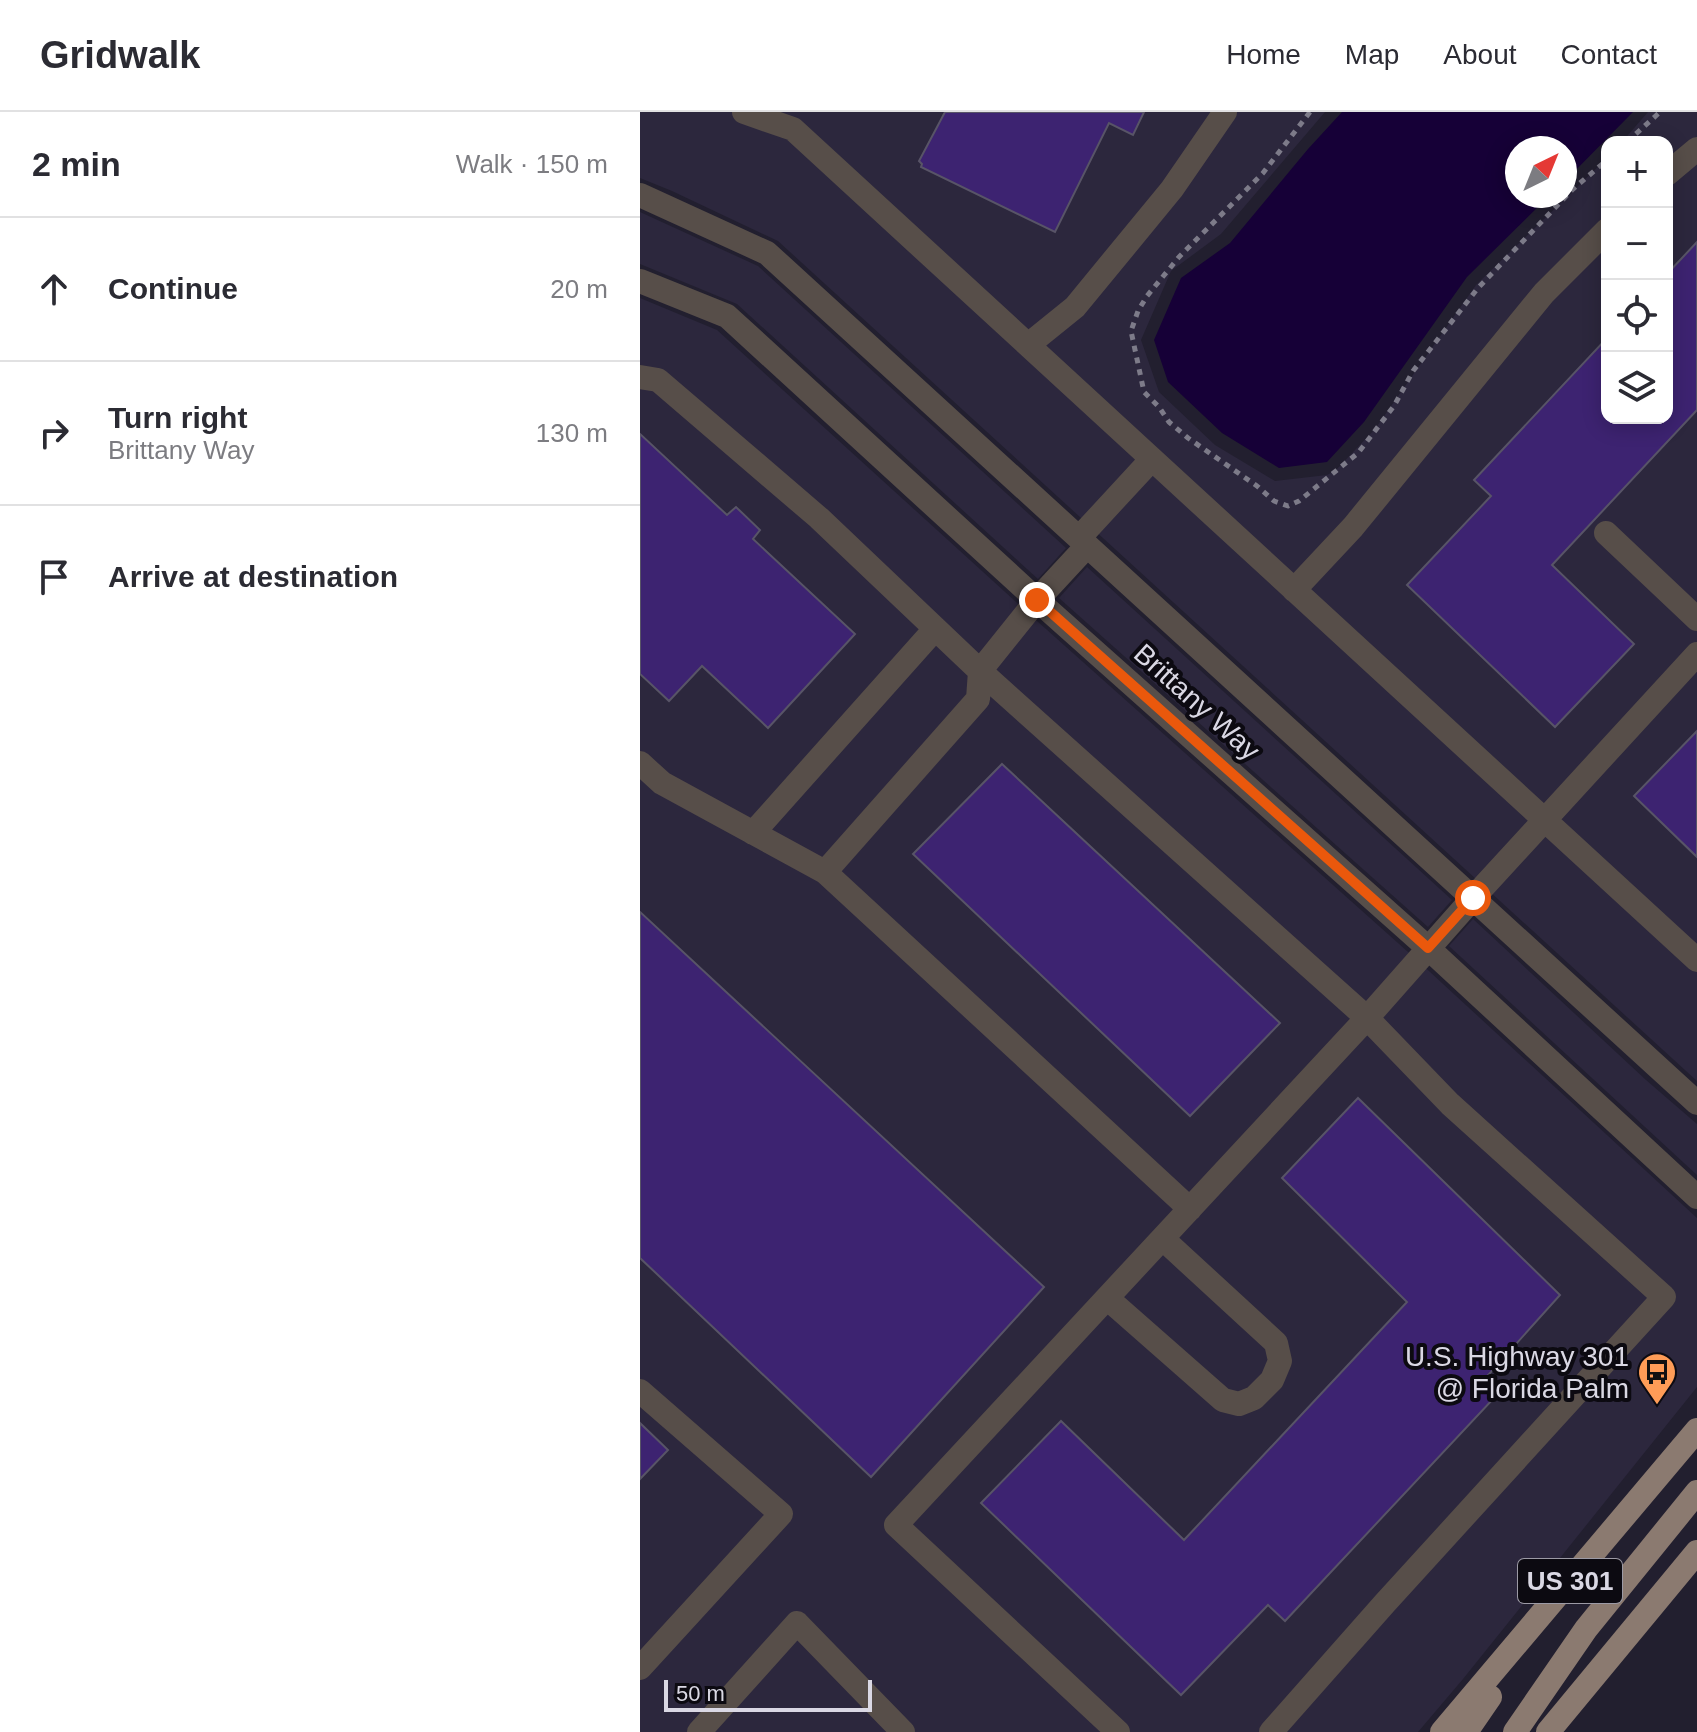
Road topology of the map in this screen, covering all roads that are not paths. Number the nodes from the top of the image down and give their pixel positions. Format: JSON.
{"nodes":[{"id":1,"x":744,"y":112,"type":"edge"},
{"id":2,"x":1225,"y":112,"type":"edge"},
{"id":3,"x":1697,"y":149,"type":"edge"},
{"id":4,"x":1673,"y":169,"type":"edge"},
{"id":5,"x":640,"y":195,"type":"edge"},
{"id":6,"x":1601,"y":236,"type":"edge"},
{"id":7,"x":640,"y":281,"type":"edge"},
{"id":8,"x":1028,"y":345,"type":"junction"},
{"id":9,"x":640,"y":377,"type":"edge"},
{"id":10,"x":1152,"y":459,"type":"junction"},
{"id":11,"x":1606,"y":533,"type":"dead end"},
{"id":12,"x":1083,"y":542,"type":"junction"},
{"id":13,"x":1294,"y":590,"type":"junction"},
{"id":14,"x":1037,"y":600,"type":"junction"},
{"id":15,"x":1697,"y":619,"type":"edge"},
{"id":16,"x":935,"y":629,"type":"junction"},
{"id":17,"x":1697,"y":654,"type":"edge"},
{"id":18,"x":980,"y":671,"type":"junction"},
{"id":19,"x":640,"y":763,"type":"edge"},
{"id":20,"x":1544,"y":819,"type":"junction"},
{"id":21,"x":753,"y":833,"type":"junction"},
{"id":22,"x":825,"y":872,"type":"junction"},
{"id":23,"x":1473,"y":898,"type":"junction"},
{"id":24,"x":1428,"y":948,"type":"junction"},
{"id":25,"x":1697,"y":960,"type":"edge"},
{"id":26,"x":1367,"y":1018,"type":"junction"},
{"id":27,"x":1697,"y":1103,"type":"edge"},
{"id":28,"x":1697,"y":1197,"type":"edge"},
{"id":29,"x":1190,"y":1209,"type":"junction"},
{"id":30,"x":1163,"y":1239,"type":"junction"},
{"id":31,"x":1107,"y":1298,"type":"junction"},
{"id":32,"x":640,"y":1391,"type":"edge"},
{"id":33,"x":1697,"y":1430,"type":"edge"},
{"id":34,"x":1697,"y":1492,"type":"edge"},
{"id":35,"x":1697,"y":1552,"type":"edge"},
{"id":36,"x":1564,"y":1590,"type":"junction"},
{"id":37,"x":640,"y":1668,"type":"edge"},
{"id":38,"x":699,"y":1732,"type":"edge"},
{"id":39,"x":903,"y":1732,"type":"edge"},
{"id":40,"x":1118,"y":1732,"type":"edge"},
{"id":41,"x":1271,"y":1732,"type":"edge"},
{"id":42,"x":1442,"y":1732,"type":"edge"},
{"id":43,"x":1466,"y":1732,"type":"edge"},
{"id":44,"x":1515,"y":1732,"type":"edge"},
{"id":45,"x":1548,"y":1732,"type":"edge"}],
"edges":[{"from":1,"to":8,"type":"street"},
{"from":2,"to":8,"type":"street"},
{"from":3,"to":4,"type":"street"},
{"from":5,"to":12,"type":"street","name":"Brittany Way"},
{"from":6,"to":13,"type":"street"},
{"from":7,"to":14,"type":"street","name":"Brittany Way"},
{"from":8,"to":10,"type":"street"},
{"from":9,"to":16,"type":"street"},
{"from":10,"to":12,"type":"street"},
{"from":10,"to":13,"type":"street"},
{"from":11,"to":15,"type":"street"},
{"from":12,"to":14,"type":"street"},
{"from":12,"to":23,"type":"street","name":"Brittany Way"},
{"from":13,"to":20,"type":"street"},
{"from":14,"to":18,"type":"street"},
{"from":14,"to":24,"type":"street","name":"Brittany Way"},
{"from":16,"to":18,"type":"street"},
{"from":16,"to":21,"type":"street"},
{"from":17,"to":20,"type":"street"},
{"from":18,"to":22,"type":"street"},
{"from":18,"to":26,"type":"street"},
{"from":19,"to":21,"type":"street"},
{"from":20,"to":23,"type":"street"},
{"from":20,"to":25,"type":"street"},
{"from":21,"to":22,"type":"street"},
{"from":22,"to":29,"type":"street"},
{"from":23,"to":24,"type":"street"},
{"from":23,"to":27,"type":"street","name":"Brittany Way"},
{"from":24,"to":26,"type":"street"},
{"from":24,"to":28,"type":"street","name":"Brittany Way"},
{"from":26,"to":29,"type":"street"},
{"from":26,"to":41,"type":"street"},
{"from":29,"to":30,"type":"street"},
{"from":30,"to":31,"type":"street"},
{"from":30,"to":31,"type":"street"},
{"from":31,"to":40,"type":"street"},
{"from":32,"to":37,"type":"street"},
{"from":33,"to":36,"type":"main road","number":"US 301"},
{"from":34,"to":44,"type":"main road"},
{"from":35,"to":45,"type":"main road","number":"US 301"},
{"from":36,"to":42,"type":"main road","number":"US 301"},
{"from":36,"to":43,"type":"main road"},
{"from":38,"to":39,"type":"street"}]}
